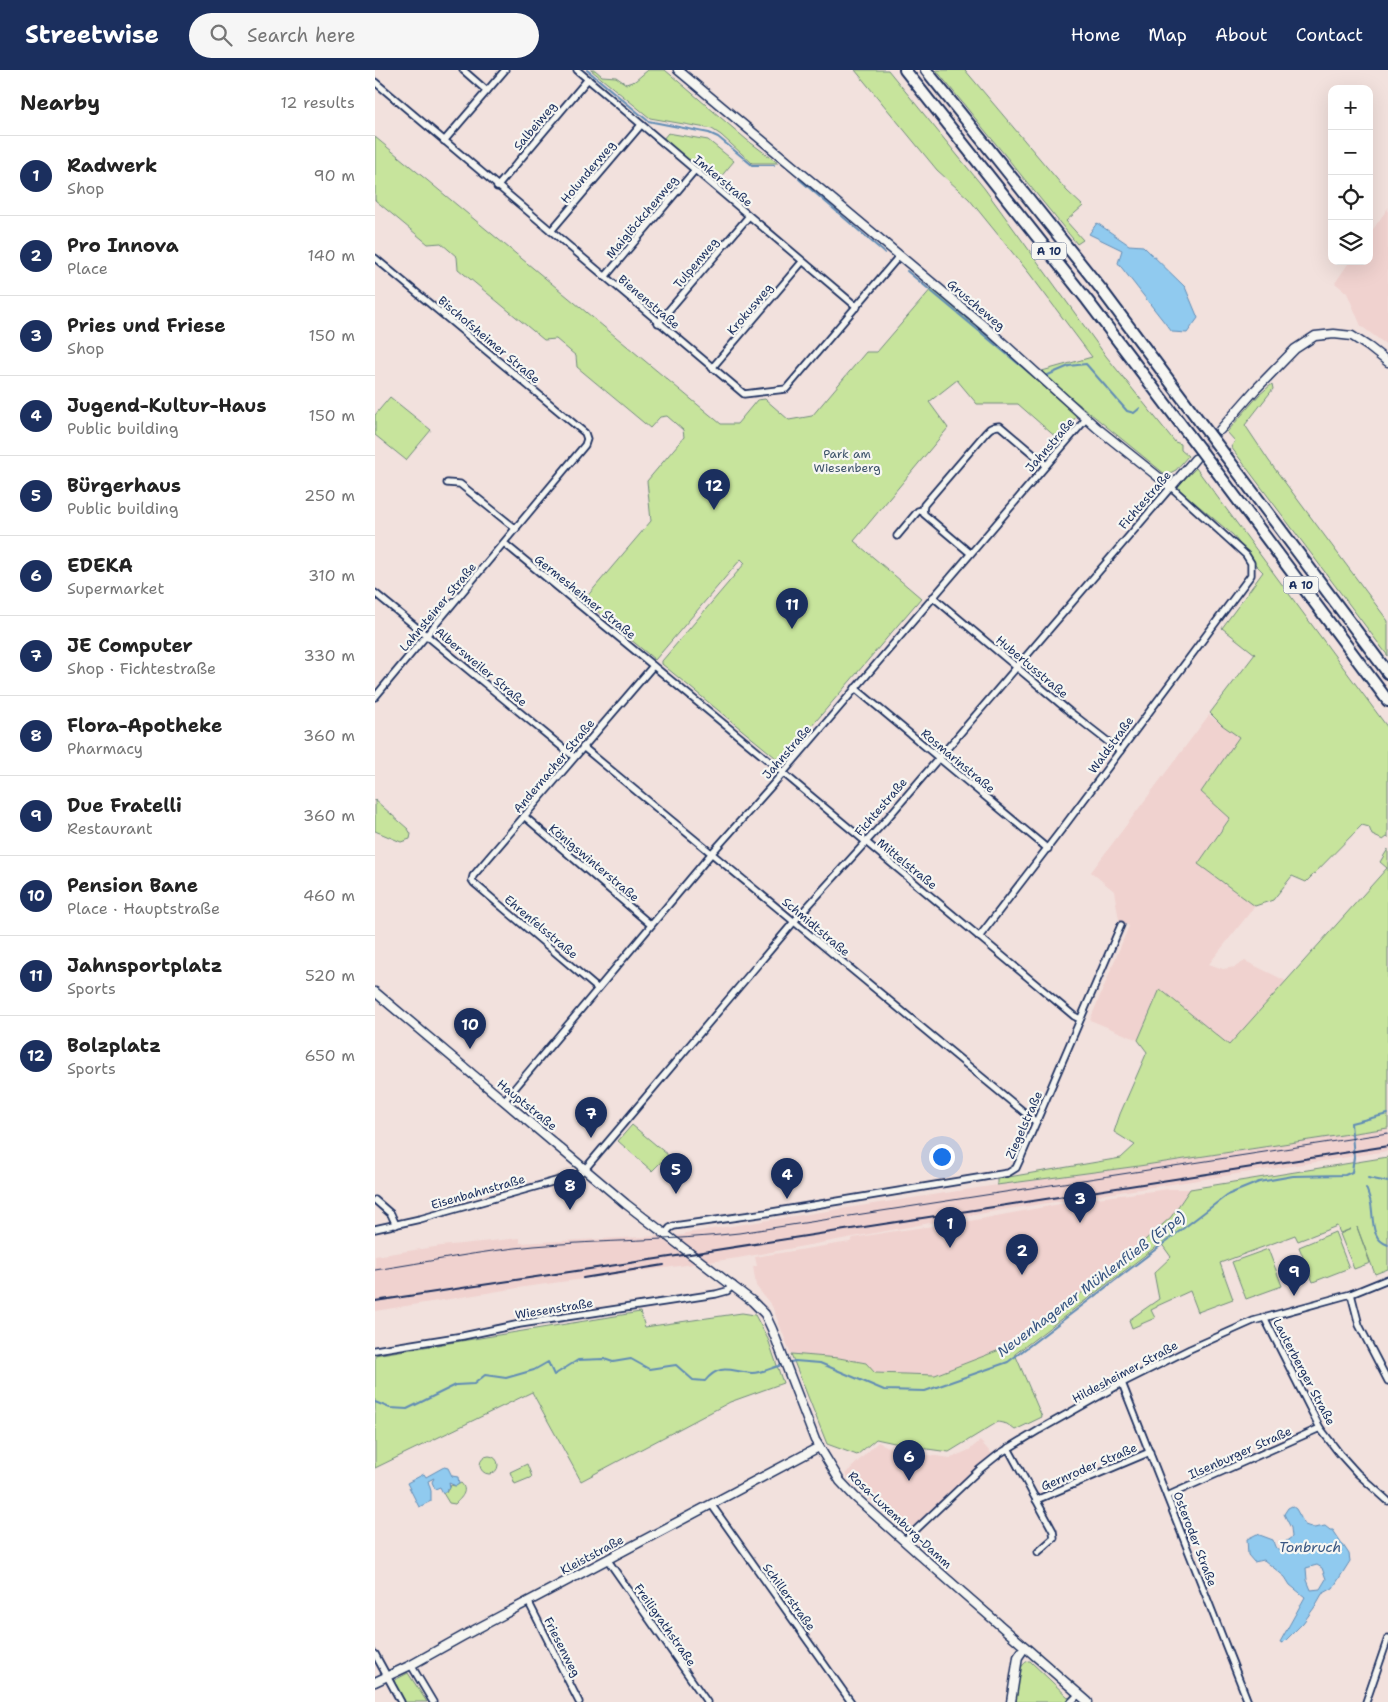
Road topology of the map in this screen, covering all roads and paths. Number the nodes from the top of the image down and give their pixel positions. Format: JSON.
{"nodes":[{"id":1,"x":463,"y":70,"type":"edge"},
{"id":2,"x":505,"y":70,"type":"edge"},
{"id":3,"x":577,"y":70,"type":"edge"},
{"id":4,"x":678,"y":70,"type":"edge"},
{"id":5,"x":905,"y":70,"type":"edge"},
{"id":6,"x":926,"y":70,"type":"edge"},
{"id":7,"x":588,"y":79,"type":"junction"},
{"id":8,"x":375,"y":82,"type":"edge"},
{"id":9,"x":487,"y":91,"type":"junction"},
{"id":10,"x":641,"y":125,"type":"junction"},
{"id":11,"x":444,"y":141,"type":"junction"},
{"id":12,"x":695,"y":170,"type":"junction"},
{"id":13,"x":497,"y":187,"type":"junction"},
{"id":14,"x":749,"y":216,"type":"junction"},
{"id":15,"x":551,"y":232,"type":"junction"},
{"id":16,"x":900,"y":255,"type":"junction"},
{"id":17,"x":375,"y":258,"type":"edge"},
{"id":18,"x":802,"y":262,"type":"junction"},
{"id":19,"x":605,"y":277,"type":"junction"},
{"id":20,"x":857,"y":307,"type":"junction"},
{"id":21,"x":658,"y":323,"type":"junction"},
{"id":22,"x":1388,"y":362,"type":"edge"},
{"id":23,"x":712,"y":368,"type":"junction"},
{"id":24,"x":1086,"y":418,"type":"junction"},
{"id":25,"x":1220,"y":430,"type":"tunnel mouth"},
{"id":26,"x":587,"y":439,"type":"joint"},
{"id":27,"x":1195,"y":459,"type":"tunnel mouth"},
{"id":28,"x":1046,"y":465,"type":"junction"},
{"id":29,"x":447,"y":483,"type":"dead end"},
{"id":30,"x":1171,"y":487,"type":"junction"},
{"id":31,"x":923,"y":510,"type":"junction"},
{"id":32,"x":516,"y":529,"type":"junction"},
{"id":33,"x":897,"y":536,"type":"dead end"},
{"id":34,"x":504,"y":543,"type":"junction"},
{"id":35,"x":970,"y":553,"type":"junction"},
{"id":36,"x":1251,"y":563,"type":"joint"},
{"id":37,"x":375,"y":593,"type":"edge"},
{"id":38,"x":933,"y":597,"type":"junction"},
{"id":39,"x":427,"y":636,"type":"junction"},
{"id":40,"x":653,"y":666,"type":"junction"},
{"id":41,"x":1017,"y":668,"type":"junction"},
{"id":42,"x":1388,"y":674,"type":"edge"},
{"id":43,"x":855,"y":688,"type":"junction"},
{"id":44,"x":375,"y":697,"type":"edge"},
{"id":45,"x":1388,"y":701,"type":"edge"},
{"id":46,"x":583,"y":747,"type":"junction"},
{"id":47,"x":1120,"y":751,"type":"junction"},
{"id":48,"x":574,"y":757,"type":"junction"},
{"id":49,"x":938,"y":758,"type":"junction"},
{"id":50,"x":783,"y":773,"type":"junction"},
{"id":51,"x":524,"y":816,"type":"junction"},
{"id":52,"x":865,"y":842,"type":"junction"},
{"id":53,"x":1047,"y":849,"type":"junction"},
{"id":54,"x":711,"y":854,"type":"junction"},
{"id":55,"x":472,"y":880,"type":"joint"},
{"id":56,"x":794,"y":922,"type":"junction"},
{"id":57,"x":651,"y":925,"type":"junction"},
{"id":58,"x":1121,"y":925,"type":"dead end"},
{"id":59,"x":979,"y":937,"type":"junction"},
{"id":60,"x":597,"y":988,"type":"junction"},
{"id":61,"x":375,"y":992,"type":"edge"},
{"id":62,"x":1080,"y":1019,"type":"junction"},
{"id":63,"x":504,"y":1101,"type":"junction"},
{"id":64,"x":1036,"y":1122,"type":"junction"},
{"id":65,"x":585,"y":1169,"type":"junction"},
{"id":66,"x":375,"y":1200,"type":"edge"},
{"id":67,"x":396,"y":1225,"type":"junction"},
{"id":68,"x":375,"y":1229,"type":"edge"},
{"id":69,"x":665,"y":1234,"type":"junction"},
{"id":70,"x":1388,"y":1279,"type":"edge"},
{"id":71,"x":733,"y":1285,"type":"junction"},
{"id":72,"x":1351,"y":1294,"type":"junction"},
{"id":73,"x":1264,"y":1317,"type":"junction"},
{"id":74,"x":375,"y":1350,"type":"edge"},
{"id":75,"x":1388,"y":1381,"type":"edge"},
{"id":76,"x":1122,"y":1383,"type":"junction"},
{"id":77,"x":1320,"y":1428,"type":"junction"},
{"id":78,"x":819,"y":1447,"type":"junction"},
{"id":79,"x":1008,"y":1448,"type":"junction"},
{"id":80,"x":1150,"y":1452,"type":"junction"},
{"id":81,"x":1167,"y":1496,"type":"junction"},
{"id":82,"x":1036,"y":1500,"type":"junction"},
{"id":83,"x":1388,"y":1502,"type":"edge"},
{"id":84,"x":711,"y":1504,"type":"junction"},
{"id":85,"x":904,"y":1541,"type":"junction"},
{"id":86,"x":1038,"y":1552,"type":"dead end"},
{"id":87,"x":607,"y":1559,"type":"junction"},
{"id":88,"x":528,"y":1601,"type":"junction"},
{"id":89,"x":1388,"y":1638,"type":"edge"},
{"id":90,"x":1025,"y":1647,"type":"junction"},
{"id":91,"x":375,"y":1654,"type":"edge"},
{"id":92,"x":411,"y":1665,"type":"junction"},
{"id":93,"x":388,"y":1677,"type":"junction"},
{"id":94,"x":375,"y":1682,"type":"edge"},
{"id":95,"x":1079,"y":1694,"type":"junction"},
{"id":96,"x":401,"y":1702,"type":"edge"},
{"id":97,"x":433,"y":1702,"type":"edge"},
{"id":98,"x":579,"y":1702,"type":"edge"},
{"id":99,"x":707,"y":1702,"type":"edge"},
{"id":100,"x":851,"y":1702,"type":"edge"},
{"id":101,"x":1011,"y":1702,"type":"edge"},
{"id":102,"x":1071,"y":1702,"type":"edge"},
{"id":103,"x":1088,"y":1702,"type":"edge"},
{"id":104,"x":1249,"y":1702,"type":"edge"},
{"id":105,"x":1366,"y":1702,"type":"edge"}],
"edges":[{"from":1,"to":9,"type":"street"},
{"from":2,"to":9,"type":"street"},
{"from":3,"to":7,"type":"street","name":"Imkerstraße"},
{"from":4,"to":16,"type":"street","name":"Gruscheweg"},
{"from":5,"to":45,"type":"highway","number":"A 10","bridge":true},
{"from":6,"to":42,"type":"highway","number":"A 10","bridge":true},
{"from":7,"to":10,"type":"street","name":"Imkerstraße"},
{"from":7,"to":13,"type":"street","name":"Salbeiweg"},
{"from":8,"to":11,"type":"street","name":"Bienenstraße"},
{"from":9,"to":11,"type":"street"},
{"from":10,"to":12,"type":"street","name":"Imkerstraße"},
{"from":10,"to":15,"type":"street","name":"Holunderweg"},
{"from":11,"to":13,"type":"street","name":"Bienenstraße"},
{"from":12,"to":14,"type":"street","name":"Imkerstraße"},
{"from":12,"to":19,"type":"street","name":"Maiglöckchenweg"},
{"from":13,"to":15,"type":"street","name":"Bienenstraße"},
{"from":14,"to":18,"type":"street","name":"Imkerstraße"},
{"from":14,"to":21,"type":"street","name":"Tulpenweg"},
{"from":15,"to":19,"type":"street","name":"Bienenstraße"},
{"from":16,"to":20,"type":"street","name":"Bienenstraße"},
{"from":16,"to":24,"type":"street","name":"Gruscheweg"},
{"from":17,"to":26,"type":"street","name":"Bischofsheimer Straße"},
{"from":18,"to":20,"type":"street","name":"Imkerstraße"},
{"from":18,"to":23,"type":"street","name":"Krokusweg"},
{"from":19,"to":21,"type":"street","name":"Bienenstraße"},
{"from":20,"to":23,"type":"street","name":"Bienenstraße"},
{"from":21,"to":23,"type":"street","name":"Bienenstraße"},
{"from":22,"to":25,"type":"street"},
{"from":24,"to":28,"type":"street","name":"Jahnstraße"},
{"from":24,"to":30,"type":"street","name":"Gruscheweg"},
{"from":26,"to":32,"type":"street","name":"Lahnsteiner Straße"},
{"from":27,"to":30,"type":"street","name":"Fichtestraße"},
{"from":28,"to":31,"type":"street"},
{"from":28,"to":35,"type":"street","name":"Jahnstraße"},
{"from":29,"to":32,"type":"street"},
{"from":30,"to":36,"type":"street","name":"Gruscheweg"},
{"from":30,"to":41,"type":"street","name":"Fichtestraße"},
{"from":31,"to":33,"type":"street"},
{"from":31,"to":35,"type":"street"},
{"from":32,"to":34,"type":"street","name":"Lahnsteiner Straße"},
{"from":34,"to":39,"type":"street","name":"Lahnsteiner Straße"},
{"from":34,"to":40,"type":"street","name":"Germesheimer Straße"},
{"from":35,"to":38,"type":"street","name":"Jahnstraße"},
{"from":36,"to":47,"type":"street","name":"Waldstraße"},
{"from":37,"to":39,"type":"street","name":"Albersweiler Straße"},
{"from":38,"to":41,"type":"street","name":"Hubertusstraße"},
{"from":38,"to":43,"type":"street","name":"Jahnstraße"},
{"from":39,"to":44,"type":"street","name":"Lahnsteiner Straße"},
{"from":39,"to":48,"type":"street","name":"Albersweiler Straße"},
{"from":40,"to":46,"type":"street","name":"Andernacher Straße"},
{"from":40,"to":50,"type":"street","name":"Mittelstraße"},
{"from":41,"to":47,"type":"street","name":"Hubertusstraße"},
{"from":41,"to":49,"type":"street","name":"Fichtestraße"},
{"from":43,"to":49,"type":"street","name":"Rosmarinstraße"},
{"from":43,"to":50,"type":"street","name":"Jahnstraße"},
{"from":46,"to":48,"type":"street","name":"Andernacher Straße"},
{"from":46,"to":54,"type":"street","name":"Schmidtstraße"},
{"from":47,"to":53,"type":"street","name":"Waldstraße"},
{"from":48,"to":51,"type":"street","name":"Andernacher Straße"},
{"from":49,"to":52,"type":"street","name":"Fichtestraße"},
{"from":49,"to":53,"type":"street","name":"Rosmarinstraße"},
{"from":50,"to":52,"type":"street","name":"Mittelstraße"},
{"from":50,"to":54,"type":"street","name":"Jahnstraße"},
{"from":51,"to":55,"type":"street","name":"Andernacher Straße"},
{"from":51,"to":57,"type":"street","name":"Königswinterstraße"},
{"from":52,"to":56,"type":"street","name":"Fichtestraße"},
{"from":52,"to":59,"type":"street","name":"Mittelstraße"},
{"from":53,"to":59,"type":"street","name":"Waldstraße"},
{"from":54,"to":56,"type":"street","name":"Schmidtstraße"},
{"from":54,"to":57,"type":"street","name":"Jahnstraße"},
{"from":55,"to":60,"type":"street","name":"Ehrenfelsstraße"},
{"from":56,"to":64,"type":"street","name":"Schmidtstraße"},
{"from":56,"to":65,"type":"street","name":"Fichtestraße"},
{"from":57,"to":60,"type":"street","name":"Jahnstraße"},
{"from":58,"to":62,"type":"street","name":"Ziegelstraße"},
{"from":59,"to":62,"type":"street","name":"Mittelstraße"},
{"from":60,"to":63,"type":"street","name":"Jahnstraße"},
{"from":61,"to":63,"type":"street","name":"Hauptstraße"},
{"from":62,"to":64,"type":"street","name":"Ziegelstraße"},
{"from":63,"to":65,"type":"street","name":"Hauptstraße"},
{"from":64,"to":69,"type":"street","name":"Ziegelstraße"},
{"from":65,"to":67,"type":"street","name":"Eisenbahnstraße"},
{"from":65,"to":69,"type":"street","name":"Hauptstraße"},
{"from":66,"to":67,"type":"street"},
{"from":67,"to":68,"type":"street","name":"Eisenbahnstraße"},
{"from":69,"to":71,"type":"street","name":"Rosa-Luxemburg-Damm"},
{"from":70,"to":72,"type":"street","name":"Hildesheimer Straße"},
{"from":71,"to":74,"type":"street","name":"Wiesenstraße"},
{"from":71,"to":78,"type":"street","name":"Rosa-Luxemburg-Damm"},
{"from":72,"to":73,"type":"street","name":"Hildesheimer Straße"},
{"from":72,"to":75,"type":"street"},
{"from":73,"to":76,"type":"street","name":"Hildesheimer Straße"},
{"from":73,"to":77,"type":"street","name":"Lauterberger Straße"},
{"from":76,"to":79,"type":"street","name":"Hildesheimer Straße"},
{"from":76,"to":80,"type":"street","name":"Osteroder Straße"},
{"from":77,"to":81,"type":"street","name":"Ilsenburger Straße"},
{"from":77,"to":83,"type":"street","name":"Lauterberger Straße"},
{"from":78,"to":84,"type":"street","name":"Kleiststraße"},
{"from":78,"to":85,"type":"street","name":"Rosa-Luxemburg-Damm"},
{"from":79,"to":82,"type":"street","name":"Gernroder Straße"},
{"from":79,"to":85,"type":"street","name":"Hildesheimer Straße"},
{"from":80,"to":81,"type":"street","name":"Osteroder Straße"},
{"from":80,"to":82,"type":"street","name":"Gernroder Straße"},
{"from":81,"to":104,"type":"street","name":"Osteroder Straße"},
{"from":82,"to":86,"type":"street","name":"Gernroder Straße"},
{"from":84,"to":87,"type":"street","name":"Kleiststraße"},
{"from":84,"to":100,"type":"street","name":"Schillerstraße"},
{"from":85,"to":90,"type":"street","name":"Rosa-Luxemburg-Damm"},
{"from":87,"to":88,"type":"street","name":"Kleiststraße"},
{"from":87,"to":99,"type":"street","name":"Freiligrathstraße"},
{"from":88,"to":92,"type":"street","name":"Kleiststraße"},
{"from":88,"to":98,"type":"street","name":"Friesenweg"},
{"from":89,"to":105,"type":"street"},
{"from":90,"to":95,"type":"street","name":"Rosa-Luxemburg-Damm"},
{"from":90,"to":101,"type":"street"},
{"from":91,"to":93,"type":"street"},
{"from":92,"to":93,"type":"street","name":"Kleiststraße"},
{"from":92,"to":97,"type":"street"},
{"from":93,"to":94,"type":"street","name":"Kleiststraße"},
{"from":93,"to":96,"type":"street"},
{"from":95,"to":102,"type":"street"},
{"from":95,"to":103,"type":"street","name":"Rosa-Luxemburg-Damm"}]}
